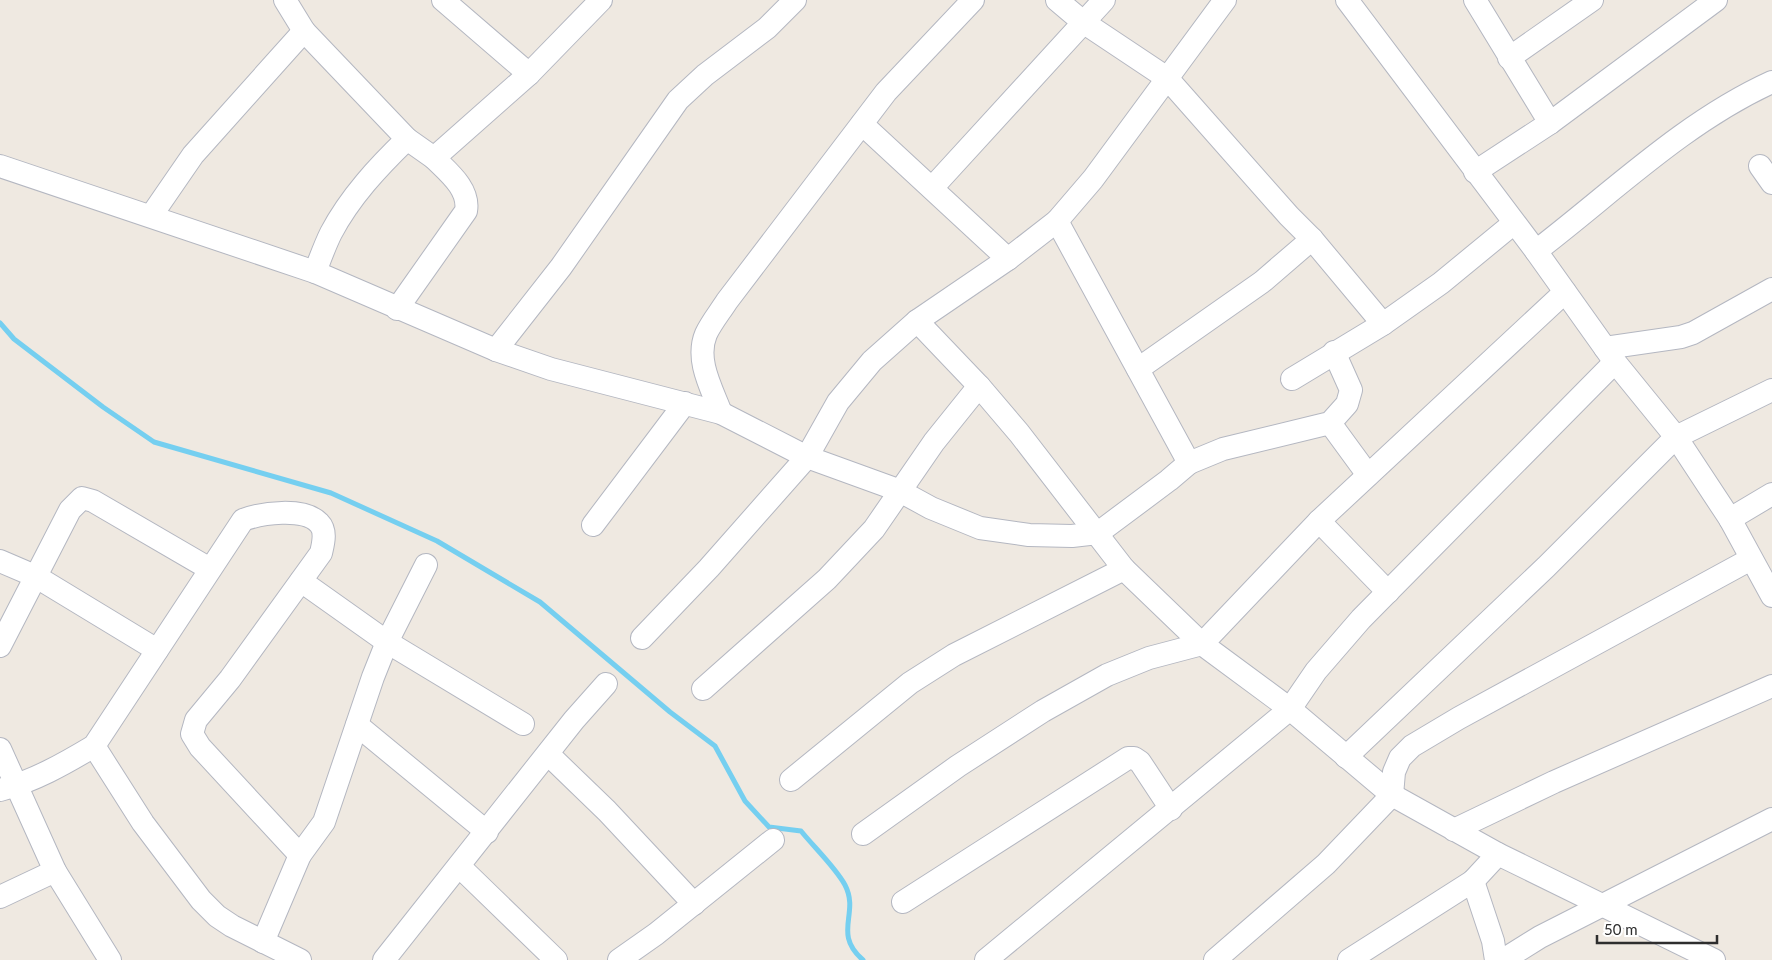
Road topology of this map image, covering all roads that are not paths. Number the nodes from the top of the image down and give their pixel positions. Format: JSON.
{"nodes":[{"id":1,"x":285,"y":0,"type":"edge"},
{"id":2,"x":443,"y":0,"type":"edge"},
{"id":3,"x":601,"y":0,"type":"edge"},
{"id":4,"x":796,"y":0,"type":"edge"},
{"id":5,"x":973,"y":0,"type":"edge"},
{"id":6,"x":1057,"y":0,"type":"edge"},
{"id":7,"x":1104,"y":0,"type":"edge"},
{"id":8,"x":1225,"y":0,"type":"edge"},
{"id":9,"x":1347,"y":0,"type":"edge"},
{"id":10,"x":1475,"y":0,"type":"edge"},
{"id":11,"x":1592,"y":0,"type":"edge"},
{"id":12,"x":1716,"y":0,"type":"edge"},
{"id":13,"x":1083,"y":22,"type":"junction"},
{"id":14,"x":304,"y":31,"type":"junction"},
{"id":15,"x":1509,"y":58,"type":"junction"},
{"id":16,"x":529,"y":74,"type":"junction"},
{"id":17,"x":1167,"y":78,"type":"junction"},
{"id":18,"x":1772,"y":82,"type":"edge"},
{"id":19,"x":1550,"y":123,"type":"junction"},
{"id":20,"x":862,"y":124,"type":"junction"},
{"id":21,"x":407,"y":139,"type":"junction"},
{"id":22,"x":434,"y":158,"type":"junction"},
{"id":23,"x":0,"y":166,"type":"edge"},
{"id":24,"x":1476,"y":172,"type":"junction"},
{"id":25,"x":932,"y":188,"type":"junction"},
{"id":26,"x":151,"y":216,"type":"junction"},
{"id":27,"x":1057,"y":221,"type":"junction"},
{"id":28,"x":1514,"y":224,"type":"junction"},
{"id":29,"x":1312,"y":239,"type":"junction"},
{"id":30,"x":1536,"y":251,"type":"junction"},
{"id":31,"x":1008,"y":258,"type":"junction"},
{"id":32,"x":315,"y":272,"type":"junction"},
{"id":33,"x":1772,"y":289,"type":"edge"},
{"id":34,"x":1565,"y":292,"type":"junction"},
{"id":35,"x":397,"y":308,"type":"junction"},
{"id":36,"x":917,"y":321,"type":"junction"},
{"id":37,"x":1383,"y":324,"type":"junction"},
{"id":38,"x":496,"y":350,"type":"junction"},
{"id":39,"x":1334,"y":352,"type":"junction"},
{"id":40,"x":1610,"y":355,"type":"junction"},
{"id":41,"x":1138,"y":369,"type":"junction"},
{"id":42,"x":1292,"y":379,"type":"dead end"},
{"id":43,"x":979,"y":386,"type":"junction"},
{"id":44,"x":1772,"y":390,"type":"edge"},
{"id":45,"x":685,"y":403,"type":"junction"},
{"id":46,"x":721,"y":413,"type":"junction"},
{"id":47,"x":1330,"y":423,"type":"junction"},
{"id":48,"x":1676,"y":437,"type":"junction"},
{"id":49,"x":807,"y":457,"type":"junction"},
{"id":50,"x":1189,"y":463,"type":"junction"},
{"id":51,"x":1368,"y":475,"type":"junction"},
{"id":52,"x":898,"y":490,"type":"junction"},
{"id":53,"x":1772,"y":494,"type":"edge"},
{"id":54,"x":1730,"y":519,"type":"junction"},
{"id":55,"x":1319,"y":521,"type":"junction"},
{"id":56,"x":593,"y":525,"type":"dead end"},
{"id":57,"x":1098,"y":533,"type":"junction"},
{"id":58,"x":1751,"y":559,"type":"junction"},
{"id":59,"x":0,"y":561,"type":"edge"},
{"id":60,"x":426,"y":565,"type":"dead end"},
{"id":61,"x":210,"y":569,"type":"junction"},
{"id":62,"x":1124,"y":569,"type":"junction"},
{"id":63,"x":35,"y":576,"type":"junction"},
{"id":64,"x":301,"y":581,"type":"junction"},
{"id":65,"x":1388,"y":592,"type":"junction"},
{"id":66,"x":1772,"y":596,"type":"edge"},
{"id":67,"x":642,"y":638,"type":"dead end"},
{"id":68,"x":388,"y":642,"type":"junction"},
{"id":69,"x":1202,"y":644,"type":"junction"},
{"id":70,"x":0,"y":646,"type":"edge"},
{"id":71,"x":157,"y":650,"type":"junction"},
{"id":72,"x":606,"y":684,"type":"dead end"},
{"id":73,"x":1772,"y":686,"type":"edge"},
{"id":74,"x":703,"y":689,"type":"dead end"},
{"id":75,"x":1290,"y":709,"type":"junction"},
{"id":76,"x":523,"y":724,"type":"dead end"},
{"id":77,"x":357,"y":725,"type":"junction"},
{"id":78,"x":94,"y":746,"type":"junction"},
{"id":79,"x":0,"y":749,"type":"edge"},
{"id":80,"x":548,"y":754,"type":"junction"},
{"id":81,"x":1346,"y":757,"type":"junction"},
{"id":82,"x":791,"y":780,"type":"dead end"},
{"id":83,"x":8,"y":788,"type":"edge"},
{"id":84,"x":1392,"y":795,"type":"junction"},
{"id":85,"x":1171,"y":809,"type":"junction"},
{"id":86,"x":1772,"y":819,"type":"edge"},
{"id":87,"x":1454,"y":830,"type":"junction"},
{"id":88,"x":487,"y":832,"type":"junction"},
{"id":89,"x":863,"y":834,"type":"dead end"},
{"id":90,"x":773,"y":840,"type":"dead end"},
{"id":91,"x":1498,"y":854,"type":"junction"},
{"id":92,"x":300,"y":855,"type":"junction"},
{"id":93,"x":459,"y":866,"type":"junction"},
{"id":94,"x":55,"y":871,"type":"junction"},
{"id":95,"x":1473,"y":880,"type":"junction"},
{"id":96,"x":0,"y":897,"type":"edge"},
{"id":97,"x":902,"y":902,"type":"dead end"},
{"id":98,"x":694,"y":904,"type":"junction"},
{"id":99,"x":1602,"y":907,"type":"junction"},
{"id":100,"x":263,"y":942,"type":"junction"},
{"id":101,"x":396,"y":955,"type":"edge"},
{"id":102,"x":1227,"y":956,"type":"edge"},
{"id":103,"x":110,"y":960,"type":"edge"},
{"id":104,"x":300,"y":960,"type":"edge"},
{"id":105,"x":556,"y":960,"type":"edge"},
{"id":106,"x":619,"y":960,"type":"edge"},
{"id":107,"x":986,"y":960,"type":"edge"},
{"id":108,"x":1349,"y":960,"type":"edge"},
{"id":109,"x":1496,"y":960,"type":"edge"},
{"id":110,"x":1503,"y":960,"type":"edge"},
{"id":111,"x":1714,"y":960,"type":"edge"}],
"edges":[{"from":1,"to":14,"type":"street"},
{"from":2,"to":16,"type":"street"},
{"from":3,"to":16,"type":"street"},
{"from":4,"to":38,"type":"street"},
{"from":5,"to":20,"type":"street"},
{"from":6,"to":13,"type":"street"},
{"from":7,"to":13,"type":"street"},
{"from":8,"to":17,"type":"street"},
{"from":9,"to":24,"type":"street"},
{"from":10,"to":15,"type":"street"},
{"from":11,"to":15,"type":"street"},
{"from":12,"to":19,"type":"street"},
{"from":13,"to":17,"type":"street"},
{"from":13,"to":25,"type":"street"},
{"from":14,"to":21,"type":"street"},
{"from":14,"to":26,"type":"street"},
{"from":15,"to":19,"type":"street"},
{"from":16,"to":22,"type":"street"},
{"from":17,"to":27,"type":"street"},
{"from":17,"to":29,"type":"street"},
{"from":18,"to":30,"type":"street"},
{"from":19,"to":24,"type":"street"},
{"from":20,"to":25,"type":"street"},
{"from":20,"to":46,"type":"street"},
{"from":21,"to":22,"type":"street"},
{"from":21,"to":32,"type":"street"},
{"from":22,"to":35,"type":"street"},
{"from":23,"to":26,"type":"street"},
{"from":24,"to":28,"type":"street"},
{"from":25,"to":31,"type":"street"},
{"from":26,"to":32,"type":"street"},
{"from":27,"to":31,"type":"street"},
{"from":27,"to":41,"type":"street"},
{"from":28,"to":30,"type":"street"},
{"from":28,"to":37,"type":"street"},
{"from":29,"to":37,"type":"street"},
{"from":29,"to":41,"type":"street"},
{"from":30,"to":34,"type":"street"},
{"from":31,"to":36,"type":"street"},
{"from":32,"to":35,"type":"street"},
{"from":33,"to":40,"type":"street"},
{"from":34,"to":40,"type":"street"},
{"from":34,"to":51,"type":"street"},
{"from":35,"to":38,"type":"street"},
{"from":36,"to":43,"type":"street"},
{"from":36,"to":49,"type":"street"},
{"from":37,"to":39,"type":"street"},
{"from":38,"to":45,"type":"street"},
{"from":39,"to":42,"type":"street"},
{"from":39,"to":47,"type":"street"},
{"from":40,"to":48,"type":"street"},
{"from":40,"to":65,"type":"street"},
{"from":41,"to":50,"type":"street"},
{"from":43,"to":52,"type":"street"},
{"from":43,"to":57,"type":"street"},
{"from":44,"to":48,"type":"street"},
{"from":45,"to":46,"type":"street"},
{"from":45,"to":56,"type":"street"},
{"from":46,"to":49,"type":"street"},
{"from":47,"to":50,"type":"street"},
{"from":47,"to":51,"type":"street"},
{"from":48,"to":54,"type":"street"},
{"from":48,"to":81,"type":"street"},
{"from":49,"to":52,"type":"street"},
{"from":49,"to":67,"type":"street"},
{"from":50,"to":57,"type":"street"},
{"from":51,"to":55,"type":"street"},
{"from":52,"to":57,"type":"street"},
{"from":52,"to":74,"type":"street"},
{"from":53,"to":54,"type":"street"},
{"from":54,"to":58,"type":"street"},
{"from":55,"to":65,"type":"street"},
{"from":55,"to":69,"type":"street"},
{"from":57,"to":62,"type":"street"},
{"from":58,"to":66,"type":"street"},
{"from":58,"to":84,"type":"street"},
{"from":59,"to":63,"type":"street"},
{"from":60,"to":68,"type":"street"},
{"from":61,"to":63,"type":"street"},
{"from":61,"to":64,"type":"street"},
{"from":61,"to":71,"type":"street"},
{"from":62,"to":69,"type":"street"},
{"from":62,"to":82,"type":"street"},
{"from":63,"to":70,"type":"street"},
{"from":63,"to":71,"type":"street"},
{"from":64,"to":68,"type":"street"},
{"from":64,"to":92,"type":"street"},
{"from":65,"to":75,"type":"street"},
{"from":68,"to":76,"type":"street"},
{"from":68,"to":77,"type":"street"},
{"from":69,"to":75,"type":"street"},
{"from":69,"to":89,"type":"street"},
{"from":71,"to":78,"type":"street"},
{"from":72,"to":80,"type":"street"},
{"from":73,"to":87,"type":"street"},
{"from":75,"to":81,"type":"street"},
{"from":75,"to":85,"type":"street"},
{"from":77,"to":88,"type":"street"},
{"from":77,"to":92,"type":"street"},
{"from":78,"to":83,"type":"street"},
{"from":78,"to":100,"type":"street"},
{"from":79,"to":83,"type":"street"},
{"from":80,"to":88,"type":"street"},
{"from":80,"to":98,"type":"street"},
{"from":81,"to":84,"type":"street"},
{"from":83,"to":94,"type":"street"},
{"from":84,"to":87,"type":"street"},
{"from":84,"to":102,"type":"street"},
{"from":85,"to":97,"type":"street"},
{"from":85,"to":107,"type":"street"},
{"from":86,"to":99,"type":"street"},
{"from":87,"to":91,"type":"street"},
{"from":88,"to":93,"type":"street"},
{"from":90,"to":98,"type":"street"},
{"from":91,"to":95,"type":"street"},
{"from":91,"to":99,"type":"street"},
{"from":92,"to":100,"type":"street"},
{"from":93,"to":101,"type":"street"},
{"from":93,"to":105,"type":"street"},
{"from":94,"to":96,"type":"street"},
{"from":94,"to":103,"type":"street"},
{"from":95,"to":108,"type":"street"},
{"from":95,"to":109,"type":"street"},
{"from":98,"to":106,"type":"street"},
{"from":99,"to":110,"type":"street"},
{"from":99,"to":111,"type":"street"},
{"from":100,"to":104,"type":"street"}]}
